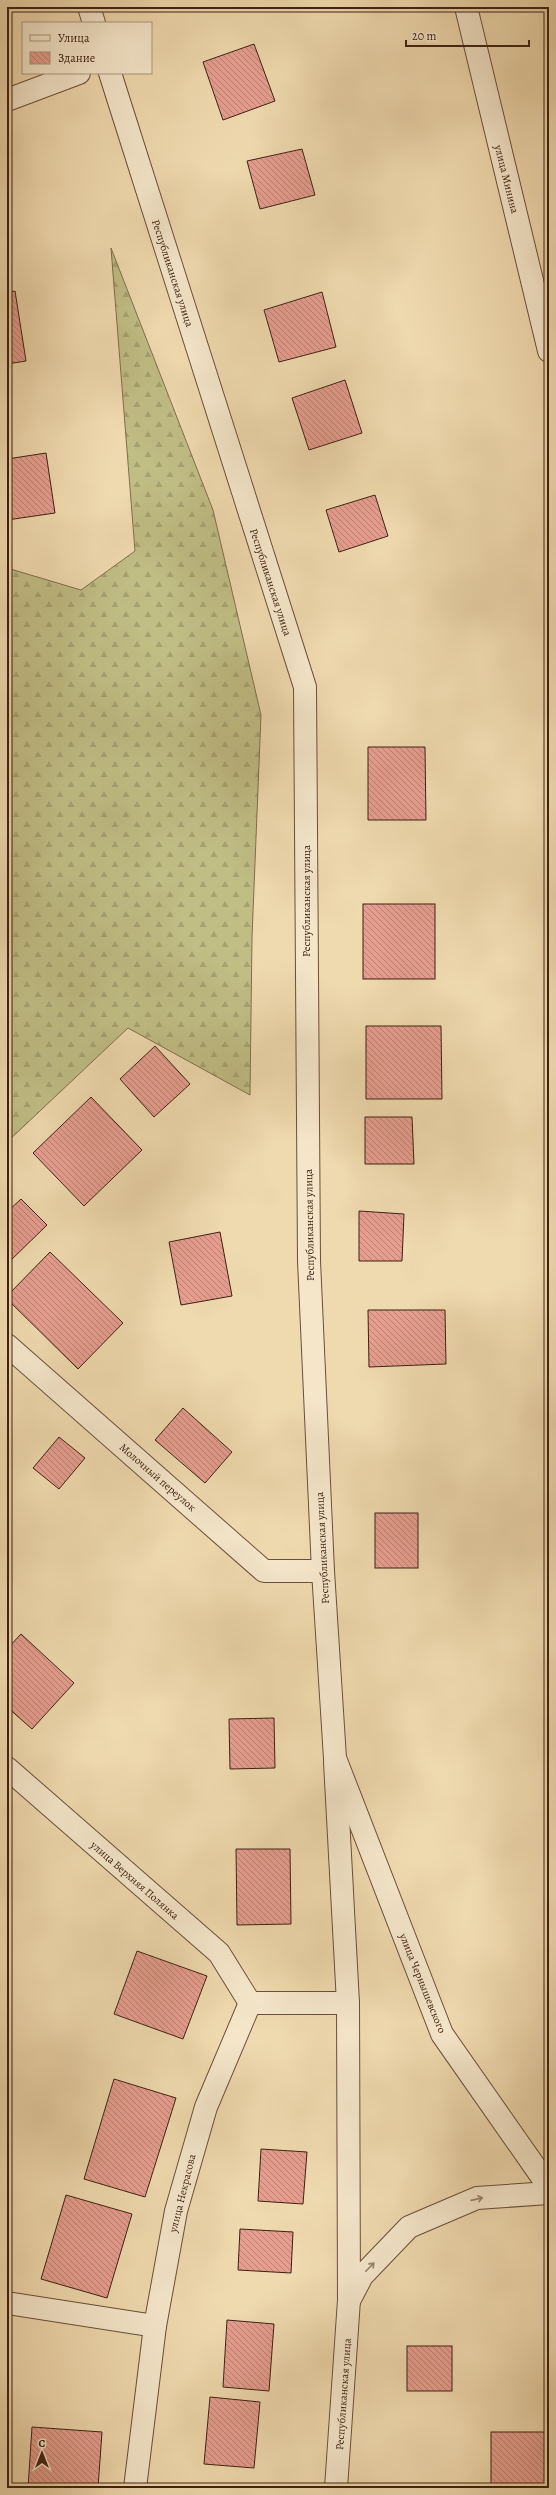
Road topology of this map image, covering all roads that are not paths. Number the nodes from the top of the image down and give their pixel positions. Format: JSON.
{"nodes":[{"id":1,"x":89,"y":7,"type":"edge"},
{"id":2,"x":466,"y":7,"type":"edge"},
{"id":3,"x":94,"y":22,"type":"edge"},
{"id":4,"x":75,"y":74,"type":"edge"},
{"id":5,"x":110,"y":74,"type":"edge"},
{"id":6,"x":7,"y":100,"type":"edge"},
{"id":7,"x":549,"y":351,"type":"edge"},
{"id":8,"x":7,"y":1345,"type":"edge"},
{"id":9,"x":323,"y":1571,"type":"junction"},
{"id":10,"x":335,"y":1758,"type":"junction"},
{"id":11,"x":7,"y":1768,"type":"edge"},
{"id":12,"x":250,"y":2003,"type":"junction"},
{"id":13,"x":348,"y":2003,"type":"junction"},
{"id":14,"x":549,"y":2187,"type":"edge"},
{"id":15,"x":549,"y":2193,"type":"edge"},
{"id":16,"x":349,"y":2300,"type":"junction"},
{"id":17,"x":7,"y":2303,"type":"edge"},
{"id":18,"x":155,"y":2326,"type":"junction"},
{"id":19,"x":135,"y":2488,"type":"edge"},
{"id":20,"x":336,"y":2488,"type":"edge"}],
"edges":[{"from":1,"to":3,"type":"street"},
{"from":2,"to":7,"type":"street","name":"улица Минина"},
{"from":4,"to":6,"type":"street"},
{"from":5,"to":9,"type":"street","name":"Республиканская улица"},
{"from":8,"to":9,"type":"street","name":"Молочный переулок"},
{"from":9,"to":10,"type":"street","name":"Республиканская улица"},
{"from":10,"to":13,"type":"street","name":"Республиканская улица"},
{"from":10,"to":14,"type":"street","name":"улица Чернышевского"},
{"from":11,"to":12,"type":"street","name":"улица Верхняя Полянка"},
{"from":12,"to":13,"type":"street"},
{"from":12,"to":18,"type":"street","name":"улица Некрасова"},
{"from":13,"to":16,"type":"street","name":"Республиканская улица"},
{"from":16,"to":15,"type":"street","one_way":true},
{"from":16,"to":20,"type":"street","name":"Республиканская улица"},
{"from":17,"to":18,"type":"street"},
{"from":18,"to":19,"type":"street","name":"улица Некрасова"}]}
